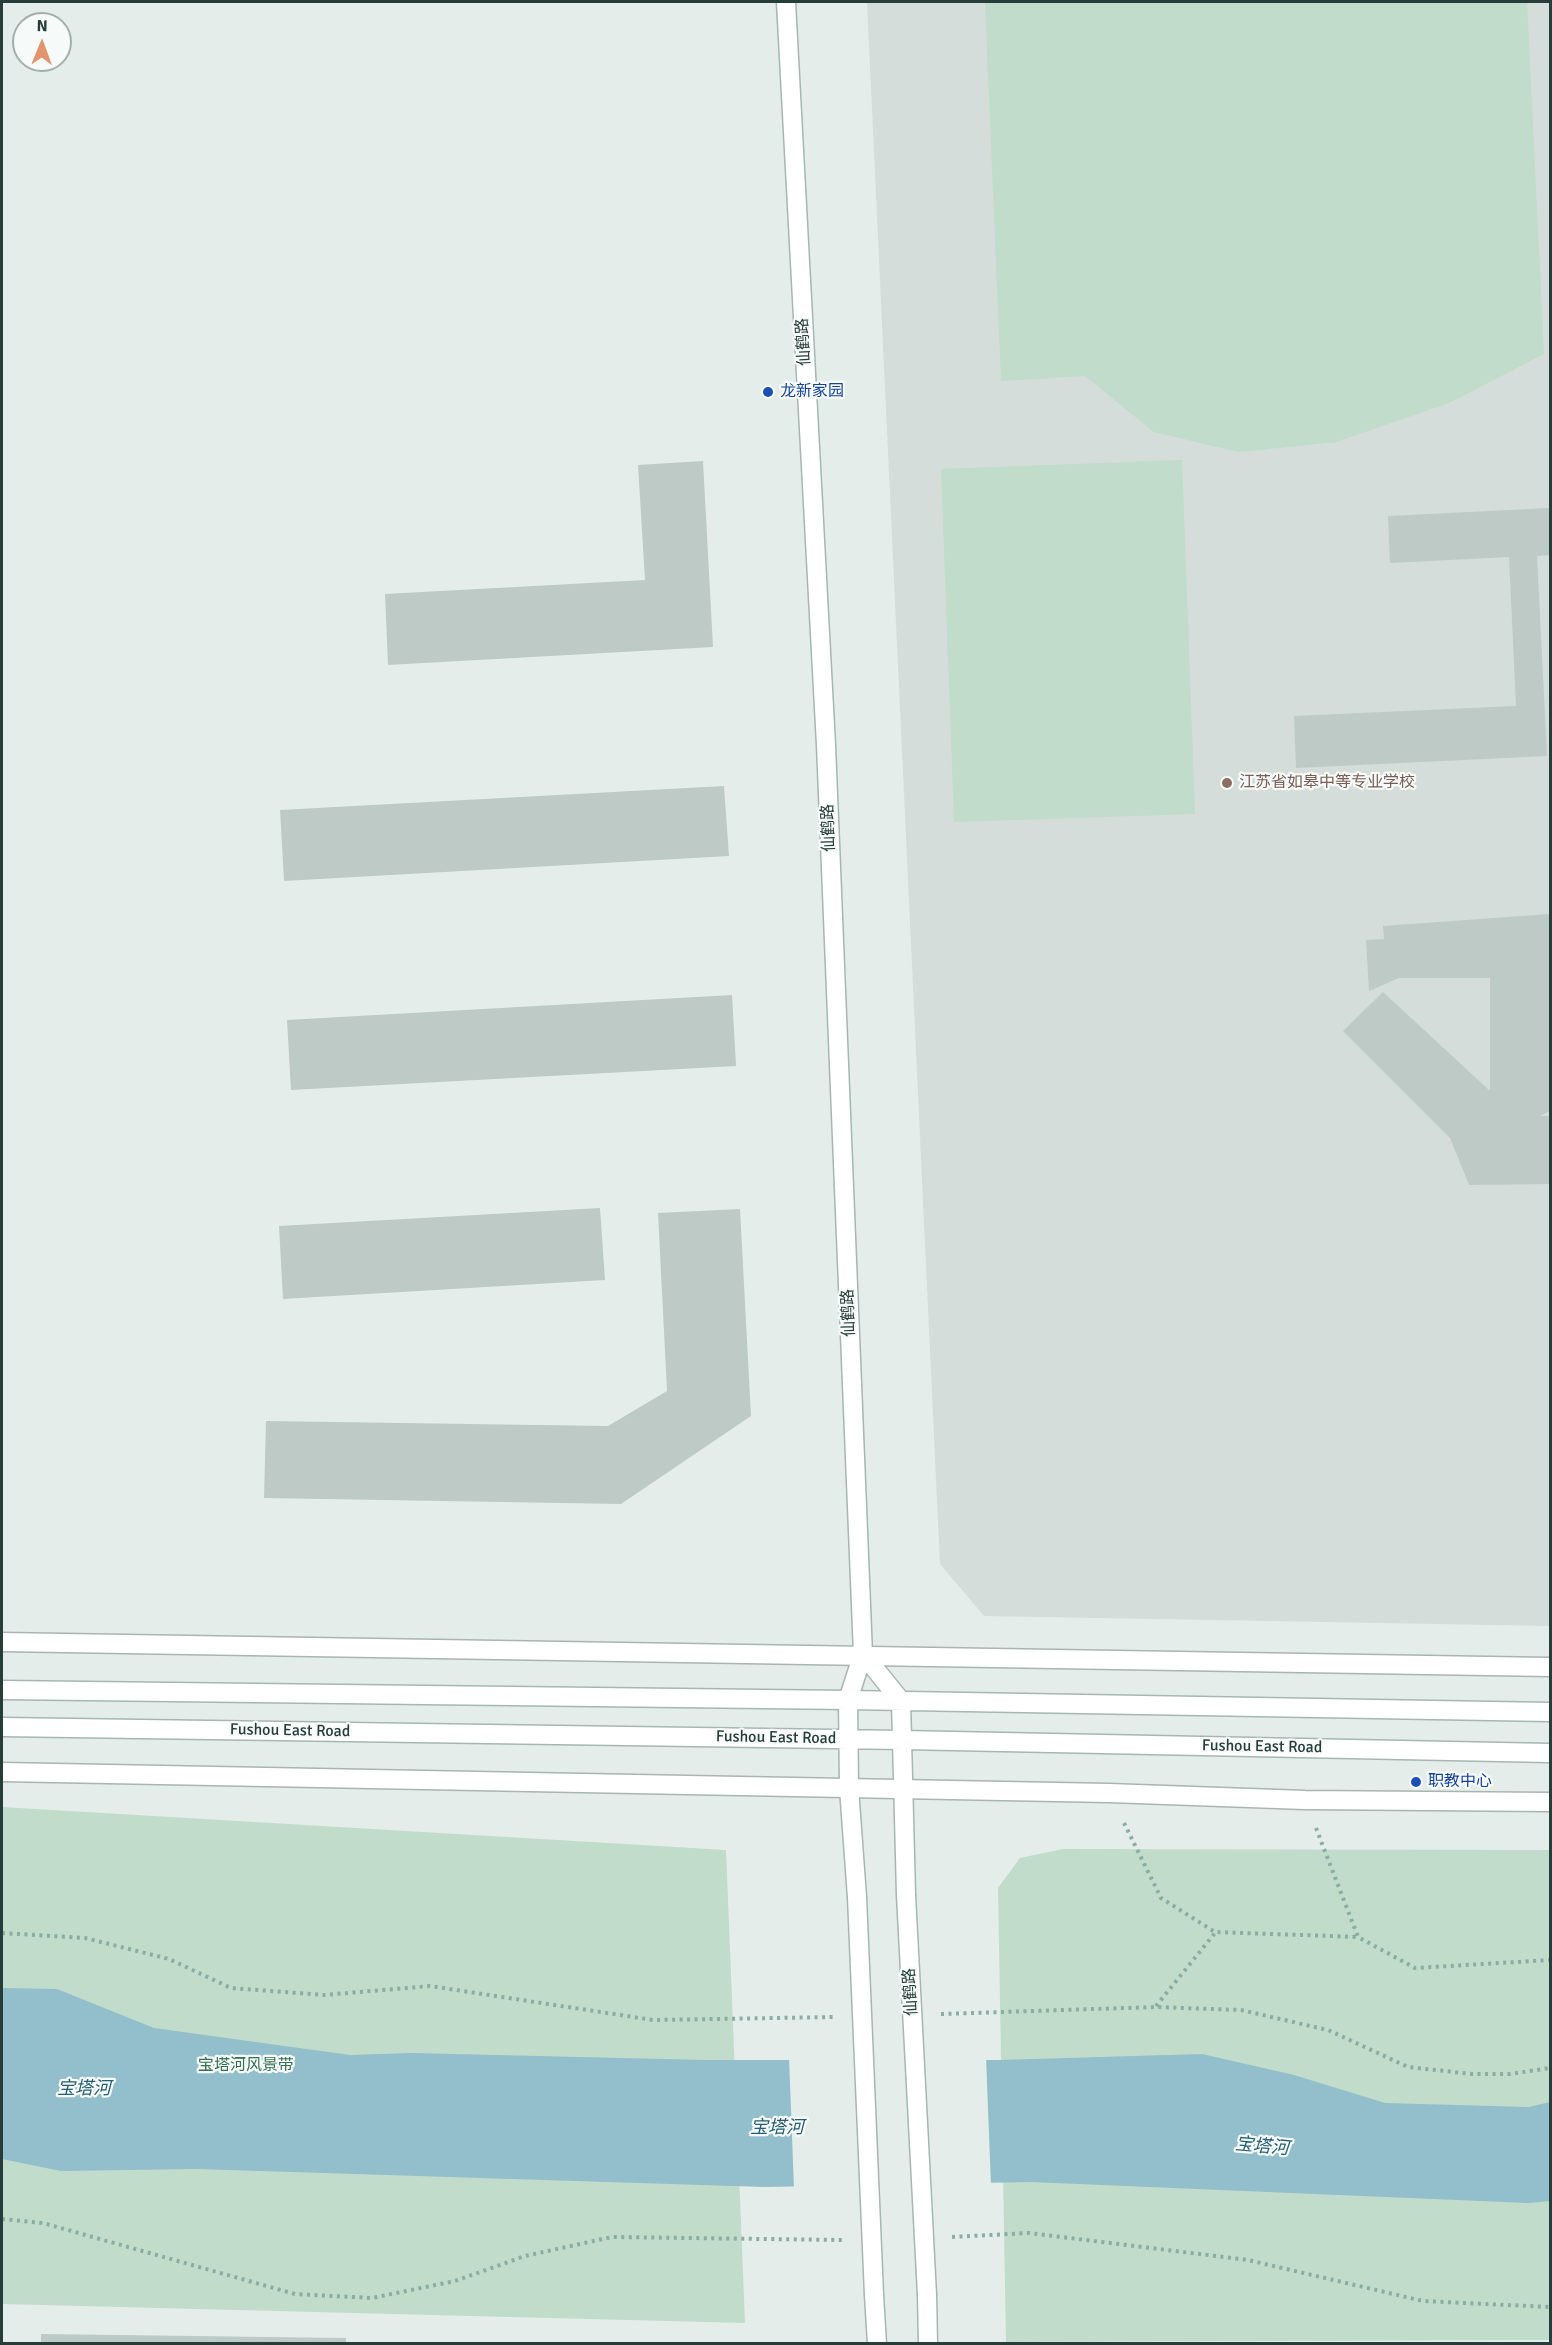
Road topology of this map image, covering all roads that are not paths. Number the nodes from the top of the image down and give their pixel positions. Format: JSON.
{"nodes":[{"id":1,"x":786,"y":2,"type":"edge"},
{"id":2,"x":2,"y":1642,"type":"edge"},
{"id":3,"x":863,"y":1654,"type":"junction"},
{"id":4,"x":1551,"y":1667,"type":"edge"},
{"id":5,"x":2,"y":1690,"type":"edge"},
{"id":6,"x":848,"y":1700,"type":"junction"},
{"id":7,"x":901,"y":1701,"type":"junction"},
{"id":8,"x":1551,"y":1712,"type":"edge"},
{"id":9,"x":2,"y":1727,"type":"edge"},
{"id":10,"x":848,"y":1739,"type":"junction"},
{"id":11,"x":903,"y":1740,"type":"junction"},
{"id":12,"x":1551,"y":1753,"type":"edge"},
{"id":13,"x":2,"y":1772,"type":"edge"},
{"id":14,"x":849,"y":1788,"type":"junction"},
{"id":15,"x":904,"y":1789,"type":"junction"},
{"id":16,"x":1551,"y":1802,"type":"edge"},
{"id":17,"x":877,"y":2343,"type":"edge"},
{"id":18,"x":928,"y":2343,"type":"edge"}],
"edges":[{"from":1,"to":3,"type":"street","name":"仙鹤路"},
{"from":2,"to":3,"type":"street"},
{"from":3,"to":4,"type":"street"},
{"from":3,"to":6,"type":"street","name":"仙鹤路"},
{"from":3,"to":7,"type":"street"},
{"from":5,"to":6,"type":"street"},
{"from":6,"to":7,"type":"street"},
{"from":6,"to":10,"type":"street","name":"仙鹤路"},
{"from":7,"to":8,"type":"street"},
{"from":7,"to":11,"type":"street","name":"仙鹤路"},
{"from":9,"to":10,"type":"street","name":"Fushou East Road"},
{"from":10,"to":11,"type":"street","name":"Fushou East Road"},
{"from":10,"to":14,"type":"street","name":"仙鹤路"},
{"from":11,"to":12,"type":"street","name":"Fushou East Road"},
{"from":11,"to":15,"type":"street","name":"仙鹤路"},
{"from":13,"to":14,"type":"street"},
{"from":14,"to":15,"type":"street"},
{"from":14,"to":17,"type":"street","name":"仙鹤路","bridge":true},
{"from":15,"to":16,"type":"street"},
{"from":15,"to":18,"type":"street","name":"仙鹤路","bridge":true}]}
